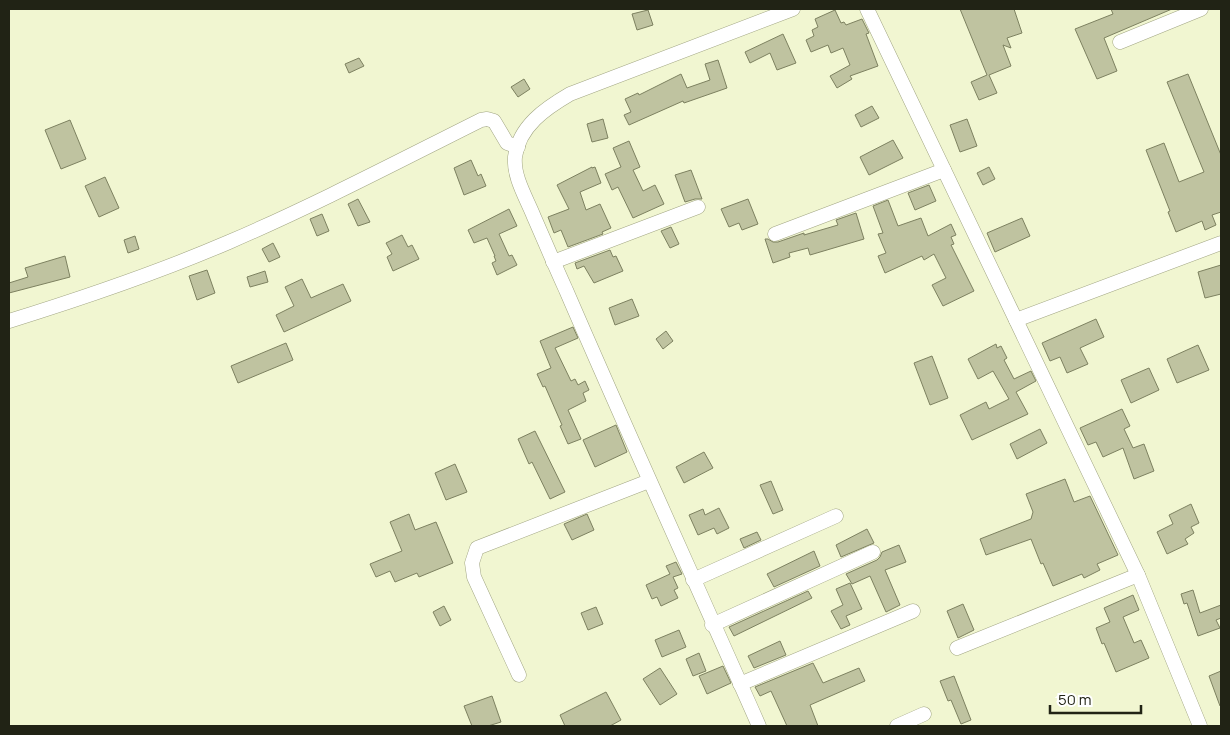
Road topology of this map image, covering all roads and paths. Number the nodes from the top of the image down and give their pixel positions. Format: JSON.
{"nodes":[{"id":1,"x":793,"y":9,"type":"edge"},
{"id":2,"x":867,"y":9,"type":"edge"},
{"id":3,"x":1201,"y":9,"type":"edge"},
{"id":4,"x":1120,"y":42,"type":"dead end"},
{"id":5,"x":518,"y":147,"type":"junction"},
{"id":6,"x":944,"y":170,"type":"junction"},
{"id":7,"x":698,"y":207,"type":"dead end"},
{"id":8,"x":776,"y":234,"type":"dead end"},
{"id":9,"x":1221,"y":243,"type":"edge"},
{"id":10,"x":553,"y":262,"type":"junction"},
{"id":11,"x":1016,"y":320,"type":"junction"},
{"id":12,"x":9,"y":322,"type":"edge"},
{"id":13,"x":649,"y":481,"type":"junction"},
{"id":14,"x":836,"y":516,"type":"dead end"},
{"id":15,"x":873,"y":552,"type":"dead end"},
{"id":16,"x":1138,"y":575,"type":"junction"},
{"id":17,"x":693,"y":580,"type":"junction"},
{"id":18,"x":913,"y":610,"type":"dead end"},
{"id":19,"x":712,"y":624,"type":"junction"},
{"id":20,"x":957,"y":648,"type":"dead end"},
{"id":21,"x":519,"y":676,"type":"dead end"},
{"id":22,"x":740,"y":684,"type":"junction"},
{"id":23,"x":924,"y":714,"type":"dead end"},
{"id":24,"x":759,"y":726,"type":"edge"},
{"id":25,"x":896,"y":726,"type":"edge"},
{"id":26,"x":1198,"y":726,"type":"edge"}],
"edges":[{"from":1,"to":5,"type":"street"},
{"from":2,"to":6,"type":"street"},
{"from":3,"to":4,"type":"street"},
{"from":5,"to":10,"type":"street"},
{"from":5,"to":12,"type":"street"},
{"from":6,"to":8,"type":"street"},
{"from":6,"to":11,"type":"street"},
{"from":7,"to":10,"type":"street"},
{"from":9,"to":11,"type":"street"},
{"from":10,"to":13,"type":"street"},
{"from":11,"to":16,"type":"street"},
{"from":13,"to":17,"type":"street"},
{"from":13,"to":21,"type":"street"},
{"from":14,"to":17,"type":"street"},
{"from":15,"to":19,"type":"street"},
{"from":16,"to":20,"type":"street"},
{"from":16,"to":26,"type":"street"},
{"from":17,"to":19,"type":"street"},
{"from":18,"to":22,"type":"street"},
{"from":19,"to":22,"type":"street"},
{"from":22,"to":24,"type":"street"},
{"from":23,"to":25,"type":"street"}]}
